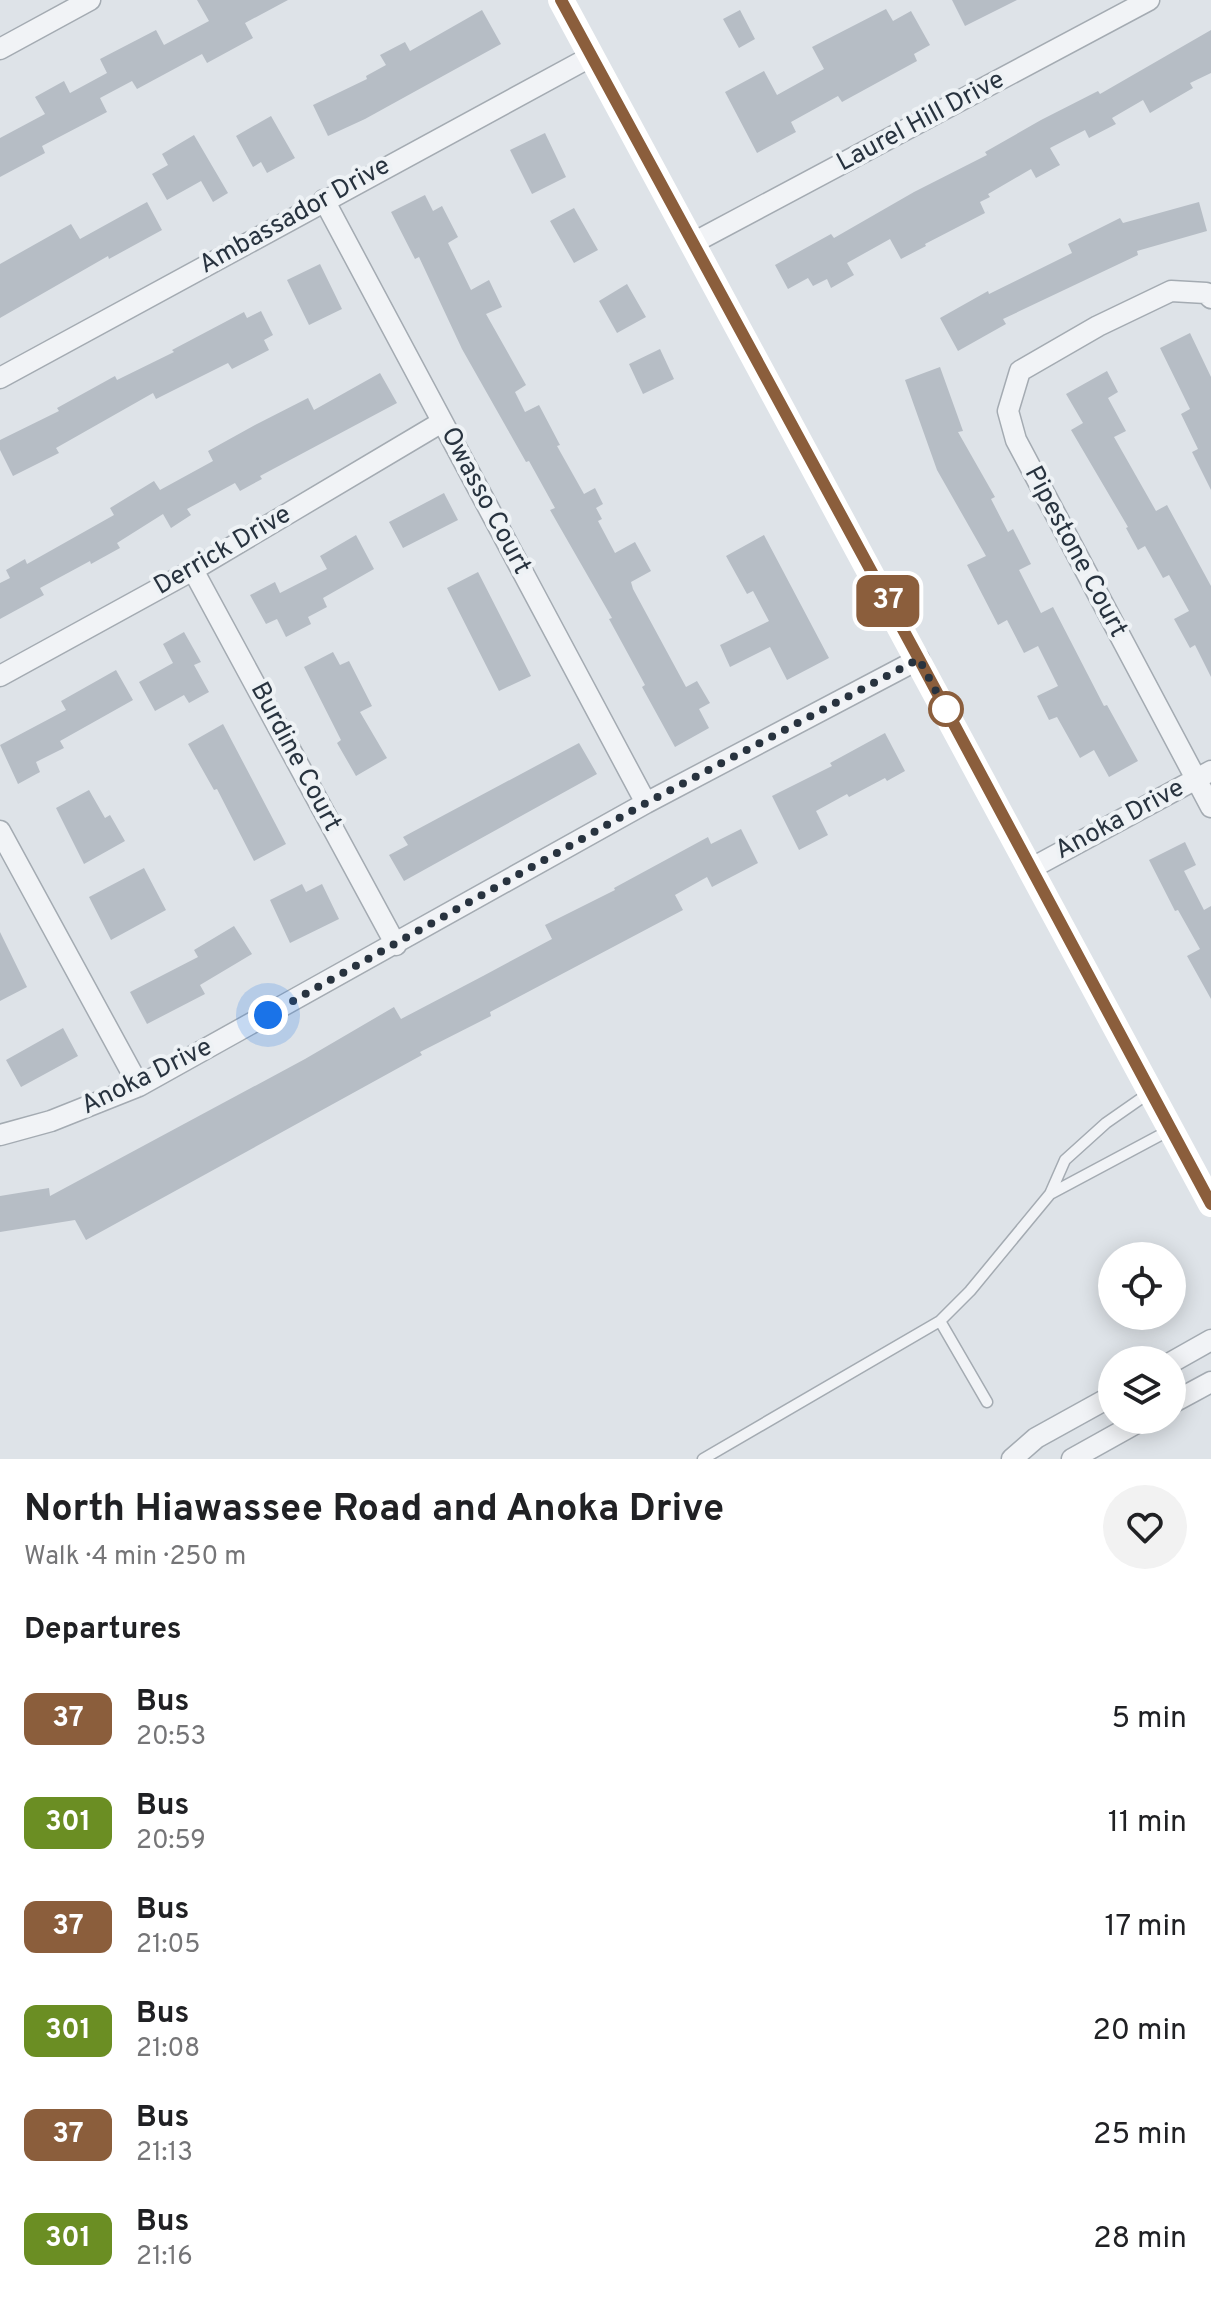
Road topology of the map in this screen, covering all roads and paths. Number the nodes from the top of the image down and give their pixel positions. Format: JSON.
{"nodes":[{"id":1,"x":90,"y":0,"type":"edge"},
{"id":2,"x":561,"y":0,"type":"edge"},
{"id":3,"x":1149,"y":0,"type":"edge"},
{"id":4,"x":0,"y":49,"type":"edge"},
{"id":5,"x":592,"y":56,"type":"junction"},
{"id":6,"x":324,"y":200,"type":"junction"},
{"id":7,"x":693,"y":243,"type":"junction"},
{"id":8,"x":1211,"y":298,"type":"edge"},
{"id":9,"x":0,"y":378,"type":"edge"},
{"id":10,"x":442,"y":422,"type":"junction"},
{"id":11,"x":193,"y":570,"type":"junction"},
{"id":12,"x":919,"y":659,"type":"junction"},
{"id":13,"x":0,"y":676,"type":"edge"},
{"id":14,"x":1203,"y":775,"type":"edge"},
{"id":15,"x":646,"y":803,"type":"junction"},
{"id":16,"x":1211,"y":807,"type":"edge"},
{"id":17,"x":0,"y":831,"type":"edge"},
{"id":18,"x":1030,"y":869,"type":"junction"},
{"id":19,"x":396,"y":945,"type":"junction"},
{"id":20,"x":139,"y":1086,"type":"junction"},
{"id":21,"x":1151,"y":1092,"type":"junction"},
{"id":22,"x":1170,"y":1129,"type":"junction"},
{"id":23,"x":0,"y":1135,"type":"edge"},
{"id":24,"x":1050,"y":1194,"type":"junction"},
{"id":25,"x":1211,"y":1204,"type":"edge"},
{"id":26,"x":940,"y":1321,"type":"junction"},
{"id":27,"x":1211,"y":1340,"type":"edge"},
{"id":28,"x":1186,"y":1354,"type":"edge"},
{"id":29,"x":1211,"y":1382,"type":"edge"},
{"id":30,"x":1186,"y":1395,"type":"edge"},
{"id":31,"x":987,"y":1402,"type":"dead end"},
{"id":32,"x":1098,"y":1404,"type":"edge"},
{"id":33,"x":1117,"y":1434,"type":"edge"},
{"id":34,"x":703,"y":1459,"type":"edge"},
{"id":35,"x":1012,"y":1459,"type":"edge"},
{"id":36,"x":1072,"y":1459,"type":"edge"}],
"edges":[{"from":1,"to":4,"type":"street"},
{"from":2,"to":5,"type":"main road"},
{"from":3,"to":7,"type":"street","name":"Laurel Hill Drive"},
{"from":5,"to":6,"type":"street","name":"Ambassador Drive"},
{"from":5,"to":7,"type":"main road"},
{"from":6,"to":9,"type":"street","name":"Ambassador Drive"},
{"from":6,"to":10,"type":"street","name":"Owasso Court"},
{"from":7,"to":12,"type":"main road"},
{"from":8,"to":14,"type":"street","name":"Pipestone Court"},
{"from":10,"to":11,"type":"street","name":"Derrick Drive"},
{"from":10,"to":15,"type":"street","name":"Owasso Court"},
{"from":11,"to":13,"type":"street","name":"Derrick Drive"},
{"from":11,"to":19,"type":"street","name":"Burdine Court"},
{"from":12,"to":15,"type":"street","name":"Anoka Drive"},
{"from":12,"to":18,"type":"main road"},
{"from":14,"to":16,"type":"street","name":"Pipestone Court"},
{"from":14,"to":18,"type":"street","name":"Anoka Drive"},
{"from":15,"to":19,"type":"street","name":"Anoka Drive"},
{"from":17,"to":20,"type":"street"},
{"from":18,"to":21,"type":"main road"},
{"from":19,"to":20,"type":"street","name":"Anoka Drive"},
{"from":20,"to":23,"type":"street","name":"Anoka Drive"},
{"from":21,"to":22,"type":"main road"},
{"from":21,"to":24,"type":"lane"},
{"from":22,"to":24,"type":"lane"},
{"from":22,"to":25,"type":"main road"},
{"from":24,"to":26,"type":"lane"},
{"from":26,"to":31,"type":"lane"},
{"from":26,"to":34,"type":"lane"},
{"from":27,"to":28,"type":"street"},
{"from":29,"to":30,"type":"street"},
{"from":32,"to":35,"type":"street"},
{"from":33,"to":36,"type":"street"}]}
